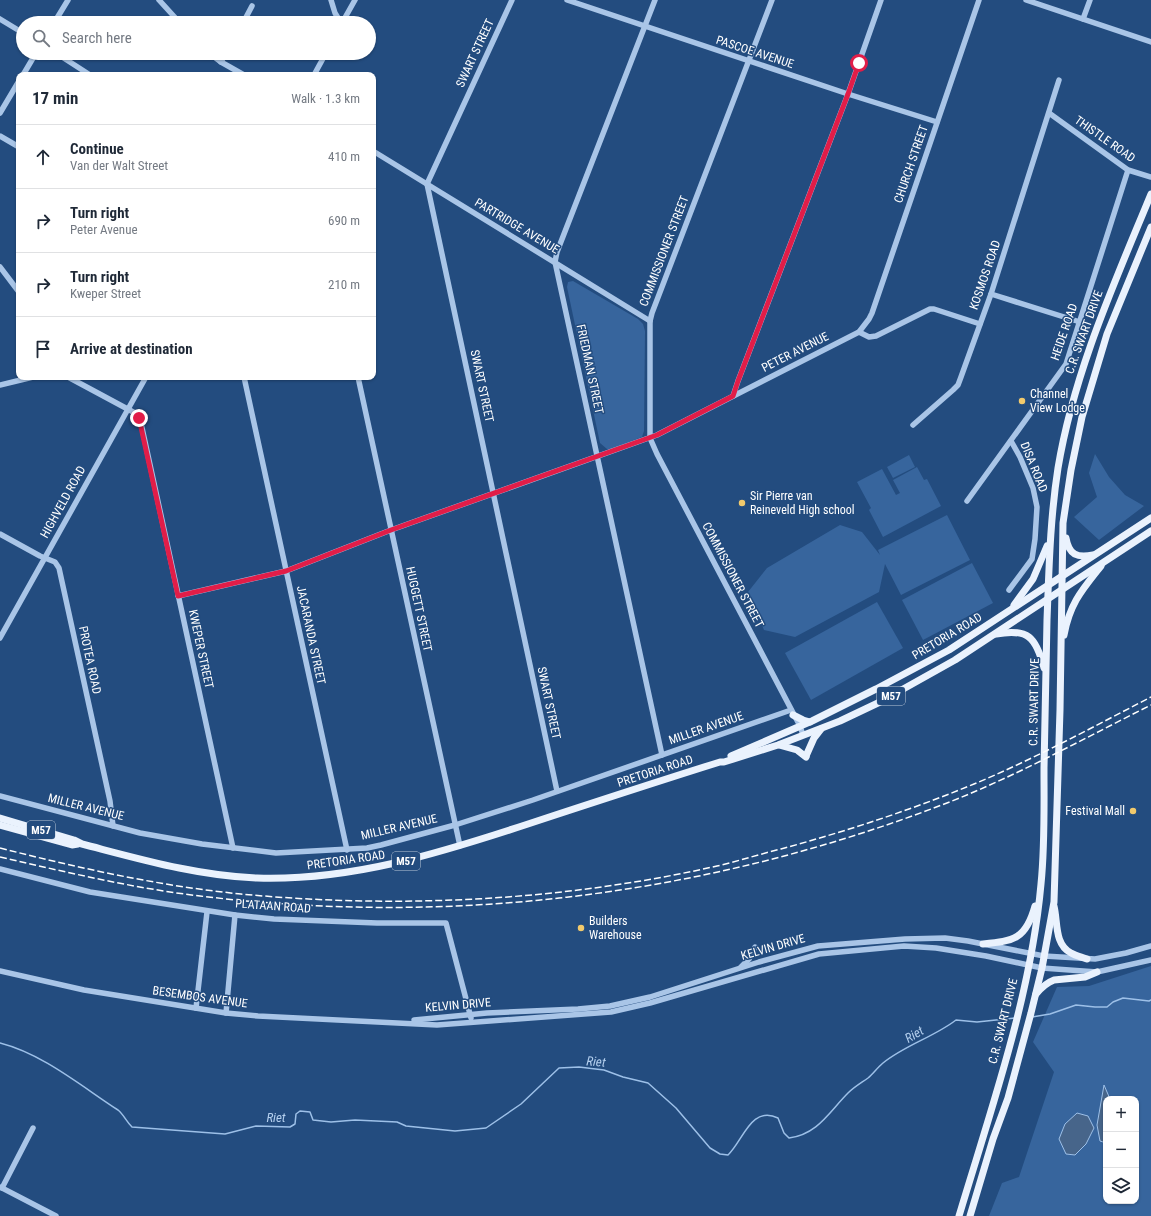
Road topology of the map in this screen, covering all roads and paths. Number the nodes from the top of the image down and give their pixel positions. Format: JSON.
{"nodes":[{"id":1,"x":68,"y":0,"type":"edge"},
{"id":2,"x":159,"y":0,"type":"edge"},
{"id":3,"x":331,"y":0,"type":"edge"},
{"id":4,"x":355,"y":0,"type":"edge"},
{"id":5,"x":512,"y":0,"type":"edge"},
{"id":6,"x":567,"y":0,"type":"edge"},
{"id":7,"x":655,"y":0,"type":"edge"},
{"id":8,"x":772,"y":0,"type":"edge"},
{"id":9,"x":881,"y":0,"type":"edge"},
{"id":10,"x":979,"y":0,"type":"edge"},
{"id":11,"x":1026,"y":0,"type":"edge"},
{"id":12,"x":1090,"y":0,"type":"edge"},
{"id":13,"x":252,"y":6,"type":"dead end"},
{"id":14,"x":58,"y":16,"type":"edge"},
{"id":15,"x":174,"y":16,"type":"edge"},
{"id":16,"x":247,"y":16,"type":"edge"},
{"id":17,"x":337,"y":16,"type":"edge"},
{"id":18,"x":346,"y":16,"type":"edge"},
{"id":19,"x":0,"y":19,"type":"edge"},
{"id":20,"x":1083,"y":19,"type":"junction"},
{"id":21,"x":645,"y":26,"type":"junction"},
{"id":22,"x":16,"y":29,"type":"edge"},
{"id":23,"x":1151,"y":42,"type":"edge"},
{"id":24,"x":32,"y":60,"type":"edge"},
{"id":25,"x":67,"y":60,"type":"edge"},
{"id":26,"x":218,"y":60,"type":"edge"},
{"id":27,"x":322,"y":60,"type":"edge"},
{"id":28,"x":749,"y":61,"type":"junction"},
{"id":29,"x":221,"y":62,"type":"joint"},
{"id":30,"x":25,"y":72,"type":"edge"},
{"id":31,"x":85,"y":72,"type":"edge"},
{"id":32,"x":239,"y":72,"type":"edge"},
{"id":33,"x":316,"y":72,"type":"edge"},
{"id":34,"x":1059,"y":80,"type":"dead end"},
{"id":35,"x":16,"y":86,"type":"edge"},
{"id":36,"x":848,"y":94,"type":"junction"},
{"id":37,"x":0,"y":113,"type":"edge"},
{"id":38,"x":1049,"y":113,"type":"junction"},
{"id":39,"x":937,"y":122,"type":"junction"},
{"id":40,"x":0,"y":136,"type":"edge"},
{"id":41,"x":16,"y":145,"type":"edge"},
{"id":42,"x":376,"y":153,"type":"edge"},
{"id":43,"x":1128,"y":170,"type":"junction"},
{"id":44,"x":1151,"y":177,"type":"edge"},
{"id":45,"x":427,"y":184,"type":"junction"},
{"id":46,"x":1151,"y":194,"type":"edge"},
{"id":47,"x":1151,"y":227,"type":"edge"},
{"id":48,"x":555,"y":262,"type":"junction"},
{"id":49,"x":0,"y":267,"type":"edge"},
{"id":50,"x":16,"y":288,"type":"edge"},
{"id":51,"x":991,"y":294,"type":"junction"},
{"id":52,"x":650,"y":321,"type":"junction"},
{"id":53,"x":1080,"y":322,"type":"junction"},
{"id":54,"x":980,"y":324,"type":"junction"},
{"id":55,"x":859,"y":332,"type":"junction"},
{"id":56,"x":21,"y":380,"type":"edge"},
{"id":57,"x":74,"y":380,"type":"edge"},
{"id":58,"x":144,"y":380,"type":"edge"},
{"id":59,"x":245,"y":380,"type":"edge"},
{"id":60,"x":359,"y":380,"type":"edge"},
{"id":61,"x":0,"y":385,"type":"edge"},
{"id":62,"x":733,"y":396,"type":"junction"},
{"id":63,"x":128,"y":409,"type":"junction"},
{"id":64,"x":913,"y":425,"type":"dead end"},
{"id":65,"x":650,"y":438,"type":"junction"},
{"id":66,"x":1011,"y":441,"type":"junction"},
{"id":67,"x":598,"y":457,"type":"junction"},
{"id":68,"x":494,"y":493,"type":"junction"},
{"id":69,"x":967,"y":501,"type":"dead end"},
{"id":70,"x":1151,"y":518,"type":"edge"},
{"id":71,"x":1063,"y":523,"type":"junction"},
{"id":72,"x":391,"y":530,"type":"junction"},
{"id":73,"x":1151,"y":531,"type":"edge"},
{"id":74,"x":0,"y":534,"type":"edge"},
{"id":75,"x":1050,"y":540,"type":"junction"},
{"id":76,"x":1095,"y":555,"type":"junction"},
{"id":77,"x":45,"y":557,"type":"junction"},
{"id":78,"x":1108,"y":558,"type":"junction"},
{"id":79,"x":286,"y":571,"type":"junction"},
{"id":80,"x":1062,"y":576,"type":"junction"},
{"id":81,"x":1048,"y":586,"type":"junction"},
{"id":82,"x":1061,"y":589,"type":"junction"},
{"id":83,"x":1009,"y":590,"type":"dead end"},
{"id":84,"x":178,"y":596,"type":"junction"},
{"id":85,"x":1048,"y":599,"type":"junction"},
{"id":86,"x":1010,"y":609,"type":"junction"},
{"id":87,"x":992,"y":635,"type":"junction"},
{"id":88,"x":0,"y":638,"type":"edge"},
{"id":89,"x":1060,"y":654,"type":"junction"},
{"id":90,"x":1046,"y":676,"type":"junction"},
{"id":91,"x":792,"y":712,"type":"junction"},
{"id":92,"x":810,"y":722,"type":"junction"},
{"id":93,"x":800,"y":726,"type":"junction"},
{"id":94,"x":821,"y":729,"type":"junction"},
{"id":95,"x":803,"y":735,"type":"junction"},
{"id":96,"x":778,"y":745,"type":"junction"},
{"id":97,"x":662,"y":755,"type":"junction"},
{"id":98,"x":720,"y":762,"type":"junction"},
{"id":99,"x":557,"y":792,"type":"junction"},
{"id":100,"x":0,"y":796,"type":"edge"},
{"id":101,"x":0,"y":818,"type":"edge"},
{"id":102,"x":0,"y":825,"type":"edge"},
{"id":103,"x":455,"y":825,"type":"junction"},
{"id":104,"x":113,"y":826,"type":"junction"},
{"id":105,"x":82,"y":844,"type":"junction"},
{"id":106,"x":460,"y":846,"type":"junction"},
{"id":107,"x":233,"y":848,"type":"junction"},
{"id":108,"x":347,"y":850,"type":"junction"},
{"id":109,"x":0,"y":869,"type":"edge"},
{"id":110,"x":1041,"y":883,"type":"junction"},
{"id":111,"x":1054,"y":902,"type":"junction"},
{"id":112,"x":207,"y":912,"type":"junction"},
{"id":113,"x":235,"y":916,"type":"junction"},
{"id":114,"x":983,"y":944,"type":"junction"},
{"id":115,"x":1151,"y":946,"type":"edge"},
{"id":116,"x":755,"y":947,"type":"dead end"},
{"id":117,"x":1030,"y":954,"type":"junction"},
{"id":118,"x":1044,"y":956,"type":"junction"},
{"id":119,"x":1087,"y":959,"type":"junction"},
{"id":120,"x":1151,"y":960,"type":"edge"},
{"id":121,"x":1028,"y":966,"type":"junction"},
{"id":122,"x":740,"y":967,"type":"junction"},
{"id":123,"x":1042,"y":968,"type":"junction"},
{"id":124,"x":0,"y":971,"type":"edge"},
{"id":125,"x":1097,"y":972,"type":"junction"},
{"id":126,"x":1035,"y":996,"type":"junction"},
{"id":127,"x":196,"y":1008,"type":"junction"},
{"id":128,"x":226,"y":1013,"type":"junction"},
{"id":129,"x":470,"y":1015,"type":"junction"},
{"id":130,"x":401,"y":1022,"type":"junction"},
{"id":131,"x":472,"y":1022,"type":"junction"},
{"id":132,"x":33,"y":1128,"type":"dead end"},
{"id":133,"x":1,"y":1188,"type":"edge"},
{"id":134,"x":56,"y":1216,"type":"edge"},
{"id":135,"x":959,"y":1216,"type":"edge"},
{"id":136,"x":970,"y":1216,"type":"edge"}],
"edges":[{"from":1,"to":14,"type":"street"},
{"from":2,"to":15,"type":"street"},
{"from":3,"to":17,"type":"street"},
{"from":4,"to":18,"type":"street"},
{"from":5,"to":45,"type":"street","name":"SWART STREET"},
{"from":6,"to":21,"type":"street","name":"PASCOE AVENUE"},
{"from":7,"to":21,"type":"street","name":"FRIEDMAN STREET"},
{"from":8,"to":28,"type":"street","name":"COMMISSIONER STREET"},
{"from":9,"to":36,"type":"street"},
{"from":10,"to":39,"type":"street","name":"CHURCH STREET"},
{"from":11,"to":20,"type":"street"},
{"from":12,"to":20,"type":"street"},
{"from":13,"to":16,"type":"street"},
{"from":19,"to":22,"type":"street"},
{"from":20,"to":23,"type":"street"},
{"from":21,"to":28,"type":"street","name":"PASCOE AVENUE"},
{"from":21,"to":48,"type":"street","name":"FRIEDMAN STREET"},
{"from":24,"to":30,"type":"street"},
{"from":25,"to":31,"type":"street"},
{"from":26,"to":29,"type":"street"},
{"from":27,"to":33,"type":"street"},
{"from":28,"to":36,"type":"street","name":"PASCOE AVENUE"},
{"from":28,"to":52,"type":"street","name":"COMMISSIONER STREET"},
{"from":29,"to":32,"type":"street"},
{"from":34,"to":38,"type":"street","name":"KOSMOS ROAD"},
{"from":35,"to":37,"type":"street"},
{"from":36,"to":39,"type":"street","name":"PASCOE AVENUE"},
{"from":36,"to":62,"type":"street"},
{"from":38,"to":43,"type":"street","name":"THISTLE ROAD"},
{"from":38,"to":51,"type":"street","name":"KOSMOS ROAD"},
{"from":39,"to":55,"type":"street","name":"CHURCH STREET"},
{"from":40,"to":41,"type":"street"},
{"from":42,"to":45,"type":"street","name":"PARTRIDGE AVENUE"},
{"from":43,"to":44,"type":"street","name":"THISTLE ROAD"},
{"from":43,"to":53,"type":"street","name":"HEIDE ROAD"},
{"from":45,"to":48,"type":"street","name":"PARTRIDGE AVENUE"},
{"from":45,"to":68,"type":"street","name":"SWART STREET"},
{"from":46,"to":75,"type":"main road","name":"C.R. SWART DRIVE"},
{"from":47,"to":71,"type":"main road","name":"C.R. SWART DRIVE"},
{"from":48,"to":52,"type":"street","name":"PARTRIDGE AVENUE"},
{"from":48,"to":67,"type":"street","name":"FRIEDMAN STREET"},
{"from":49,"to":50,"type":"street"},
{"from":51,"to":53,"type":"street"},
{"from":51,"to":54,"type":"street","name":"KOSMOS ROAD"},
{"from":52,"to":65,"type":"street","name":"COMMISSIONER STREET"},
{"from":53,"to":66,"type":"street","name":"HEIDE ROAD"},
{"from":54,"to":55,"type":"street"},
{"from":54,"to":64,"type":"street","name":"KOSMOS ROAD"},
{"from":55,"to":62,"type":"street","name":"PETER AVENUE"},
{"from":56,"to":61,"type":"street"},
{"from":57,"to":63,"type":"street","name":"KWEPER STREET"},
{"from":58,"to":63,"type":"street","name":"HIGHVELD ROAD"},
{"from":59,"to":79,"type":"street","name":"JACARANDA STREET"},
{"from":60,"to":72,"type":"street","name":"HUGGETT STREET"},
{"from":62,"to":65,"type":"street","name":"PETER AVENUE"},
{"from":63,"to":77,"type":"street","name":"HIGHVELD ROAD"},
{"from":63,"to":84,"type":"street","name":"KWEPER STREET"},
{"from":65,"to":67,"type":"street","name":"PETER AVENUE"},
{"from":65,"to":91,"type":"street","name":"COMMISSIONER STREET"},
{"from":66,"to":69,"type":"street","name":"HEIDE ROAD"},
{"from":66,"to":83,"type":"street","name":"DISA ROAD"},
{"from":67,"to":68,"type":"street","name":"PETER AVENUE"},
{"from":67,"to":97,"type":"street","name":"FRIEDMAN STREET"},
{"from":68,"to":72,"type":"street","name":"PETER AVENUE"},
{"from":68,"to":99,"type":"street","name":"SWART STREET"},
{"from":70,"to":76,"type":"main road","name":"PRETORIA ROAD","number":"M57"},
{"from":71,"to":76,"type":"main road"},
{"from":71,"to":80,"type":"main road","name":"C.R. SWART DRIVE"},
{"from":72,"to":79,"type":"street","name":"PETER AVENUE"},
{"from":72,"to":103,"type":"street","name":"HUGGETT STREET"},
{"from":73,"to":78,"type":"main road","name":"PRETORIA ROAD","number":"M57"},
{"from":74,"to":77,"type":"street","name":"PROTEA ROAD"},
{"from":75,"to":81,"type":"main road","name":"C.R. SWART DRIVE"},
{"from":75,"to":86,"type":"main road"},
{"from":76,"to":80,"type":"main road","name":"PRETORIA ROAD","number":"M57"},
{"from":77,"to":88,"type":"street","name":"HIGHVELD ROAD"},
{"from":77,"to":104,"type":"street","name":"PROTEA ROAD"},
{"from":78,"to":82,"type":"main road","name":"PRETORIA ROAD","number":"M57"},
{"from":78,"to":89,"type":"main road"},
{"from":79,"to":84,"type":"street","name":"PETER AVENUE"},
{"from":79,"to":108,"type":"street","name":"JACARANDA STREET"},
{"from":80,"to":81,"type":"main road","name":"PRETORIA ROAD","number":"M57"},
{"from":80,"to":82,"type":"main road","name":"C.R. SWART DRIVE"},
{"from":81,"to":85,"type":"main road","name":"C.R. SWART DRIVE"},
{"from":81,"to":86,"type":"main road","name":"PRETORIA ROAD","number":"M57"},
{"from":82,"to":85,"type":"main road","name":"PRETORIA ROAD","number":"M57"},
{"from":82,"to":89,"type":"main road","name":"C.R. SWART DRIVE"},
{"from":84,"to":107,"type":"street","name":"KWEPER STREET"},
{"from":85,"to":87,"type":"main road","name":"PRETORIA ROAD","number":"M57"},
{"from":85,"to":90,"type":"main road","name":"C.R. SWART DRIVE"},
{"from":86,"to":92,"type":"main road","name":"PRETORIA ROAD","number":"M57"},
{"from":87,"to":90,"type":"main road"},
{"from":87,"to":94,"type":"main road","name":"PRETORIA ROAD","number":"M57"},
{"from":89,"to":111,"type":"main road","name":"C.R. SWART DRIVE"},
{"from":90,"to":110,"type":"main road","name":"C.R. SWART DRIVE"},
{"from":91,"to":92,"type":"main road"},
{"from":91,"to":93,"type":"street","name":"COMMISSIONER STREET"},
{"from":91,"to":97,"type":"street","name":"MILLER AVENUE","number":"M57"},
{"from":92,"to":93,"type":"main road","name":"PRETORIA ROAD","number":"M57"},
{"from":93,"to":95,"type":"street","name":"COMMISSIONER STREET"},
{"from":93,"to":98,"type":"main road","name":"PRETORIA ROAD","number":"M57"},
{"from":94,"to":95,"type":"main road","name":"PRETORIA ROAD","number":"M57"},
{"from":94,"to":96,"type":"main road"},
{"from":95,"to":96,"type":"main road","name":"PRETORIA ROAD","number":"M57"},
{"from":96,"to":98,"type":"main road","name":"PRETORIA ROAD","number":"M57"},
{"from":97,"to":99,"type":"street","name":"MILLER AVENUE","number":"M57"},
{"from":98,"to":106,"type":"main road","name":"PRETORIA ROAD","number":"M57"},
{"from":99,"to":103,"type":"street","name":"MILLER AVENUE","number":"M57"},
{"from":100,"to":104,"type":"street","name":"MILLER AVENUE","number":"M57"},
{"from":101,"to":105,"type":"main road","name":"PRETORIA ROAD","number":"M57"},
{"from":102,"to":105,"type":"main road","name":"PRETORIA ROAD","number":"M57"},
{"from":103,"to":106,"type":"street","name":"HUGGETT STREET"},
{"from":103,"to":108,"type":"street","name":"MILLER AVENUE","number":"M57"},
{"from":104,"to":107,"type":"street","name":"MILLER AVENUE","number":"M57"},
{"from":105,"to":106,"type":"main road","name":"PRETORIA ROAD","number":"M57"},
{"from":107,"to":108,"type":"street","name":"MILLER AVENUE","number":"M57"},
{"from":109,"to":112,"type":"street","name":"PLATAAN ROAD"},
{"from":110,"to":114,"type":"main road"},
{"from":110,"to":117,"type":"main road","name":"C.R. SWART DRIVE"},
{"from":111,"to":118,"type":"main road","name":"C.R. SWART DRIVE"},
{"from":111,"to":119,"type":"main road"},
{"from":112,"to":113,"type":"street","name":"PLATAAN ROAD"},
{"from":112,"to":127,"type":"street"},
{"from":113,"to":128,"type":"street"},
{"from":113,"to":129,"type":"street","name":"PLATAAN ROAD"},
{"from":114,"to":117,"type":"street","name":"KELVIN DRIVE"},
{"from":114,"to":122,"type":"street","name":"KELVIN DRIVE"},
{"from":115,"to":119,"type":"street","name":"KELVIN DRIVE"},
{"from":116,"to":122,"type":"street"},
{"from":117,"to":118,"type":"street","name":"KELVIN DRIVE"},
{"from":117,"to":121,"type":"main road","name":"C.R. SWART DRIVE"},
{"from":118,"to":119,"type":"street","name":"KELVIN DRIVE"},
{"from":118,"to":123,"type":"main road","name":"C.R. SWART DRIVE"},
{"from":120,"to":125,"type":"street","name":"KELVIN DRIVE"},
{"from":121,"to":123,"type":"street","name":"KELVIN DRIVE"},
{"from":121,"to":131,"type":"street","name":"KELVIN DRIVE"},
{"from":121,"to":135,"type":"main road","name":"C.R. SWART DRIVE"},
{"from":122,"to":129,"type":"street","name":"KELVIN DRIVE"},
{"from":123,"to":125,"type":"street","name":"KELVIN DRIVE"},
{"from":123,"to":126,"type":"main road","name":"C.R. SWART DRIVE"},
{"from":124,"to":127,"type":"street","name":"BESEMBOS AVENUE"},
{"from":125,"to":126,"type":"main road"},
{"from":126,"to":136,"type":"main road","name":"C.R. SWART DRIVE"},
{"from":127,"to":128,"type":"street","name":"BESEMBOS AVENUE"},
{"from":128,"to":130,"type":"street","name":"BESEMBOS AVENUE"},
{"from":129,"to":130,"type":"street","name":"KELVIN DRIVE"},
{"from":129,"to":131,"type":"street","name":"PLATAAN ROAD"},
{"from":130,"to":131,"type":"street","name":"KELVIN DRIVE"},
{"from":132,"to":133,"type":"street"},
{"from":133,"to":134,"type":"street"}]}
